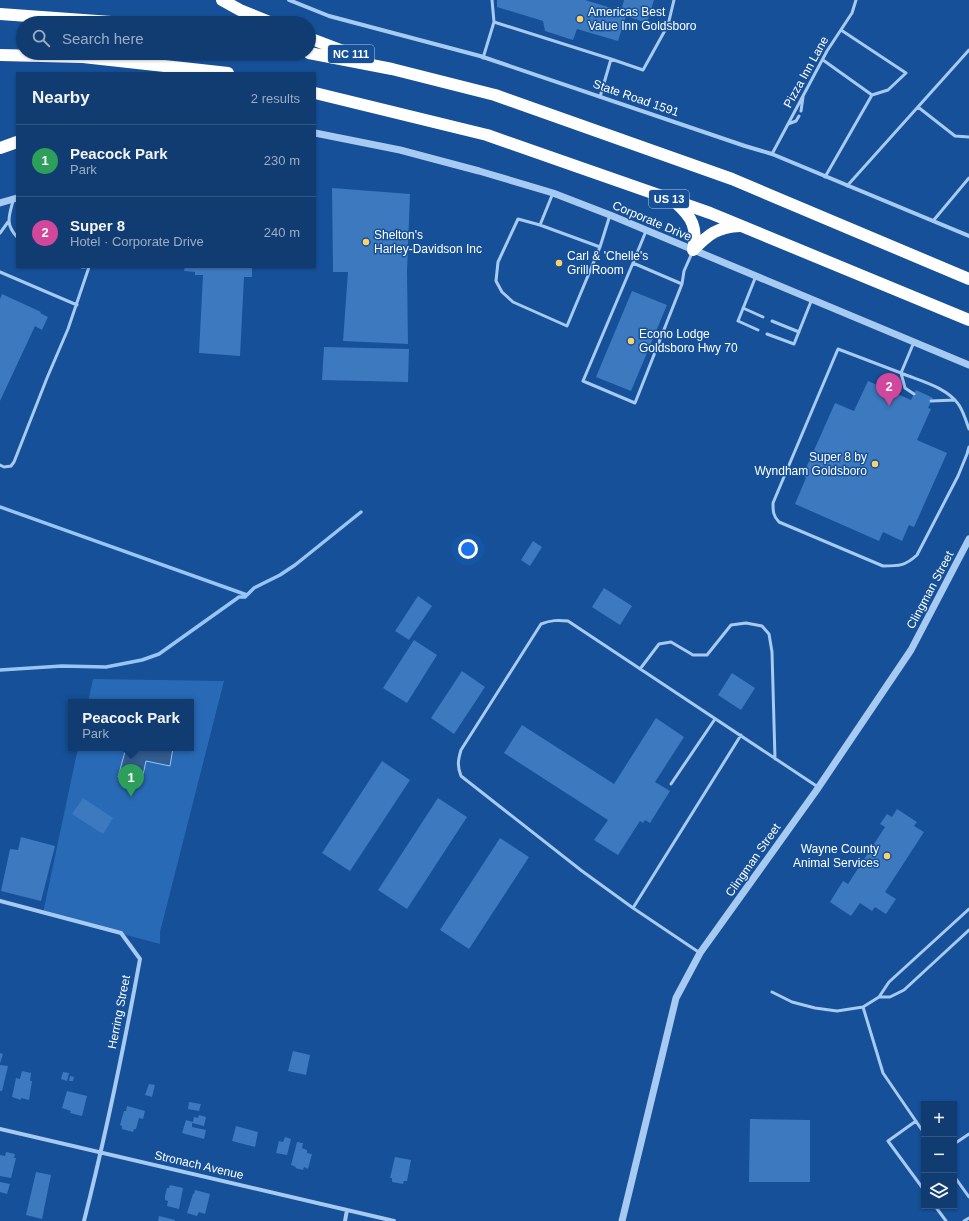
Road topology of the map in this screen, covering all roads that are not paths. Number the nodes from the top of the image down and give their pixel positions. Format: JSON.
{"nodes":[{"id":1,"x":222,"y":0,"type":"edge"},
{"id":2,"x":289,"y":0,"type":"edge"},
{"id":3,"x":492,"y":0,"type":"edge"},
{"id":4,"x":674,"y":0,"type":"edge"},
{"id":5,"x":856,"y":0,"type":"edge"},
{"id":6,"x":0,"y":14,"type":"edge"},
{"id":7,"x":28,"y":16,"type":"edge"},
{"id":8,"x":255,"y":16,"type":"edge"},
{"id":9,"x":494,"y":22,"type":"junction"},
{"id":10,"x":841,"y":30,"type":"junction"},
{"id":11,"x":316,"y":41,"type":"edge"},
{"id":12,"x":969,"y":50,"type":"edge"},
{"id":13,"x":316,"y":54,"type":"edge"},
{"id":14,"x":0,"y":55,"type":"edge"},
{"id":15,"x":16,"y":55,"type":"edge"},
{"id":16,"x":483,"y":58,"type":"junction"},
{"id":17,"x":612,"y":58,"type":"junction"},
{"id":18,"x":110,"y":60,"type":"edge"},
{"id":19,"x":823,"y":60,"type":"junction"},
{"id":20,"x":392,"y":69,"type":"junction"},
{"id":21,"x":219,"y":72,"type":"edge"},
{"id":22,"x":316,"y":93,"type":"edge"},
{"id":23,"x":872,"y":95,"type":"junction"},
{"id":24,"x":803,"y":96,"type":"junction"},
{"id":25,"x":600,"y":97,"type":"junction"},
{"id":26,"x":316,"y":99,"type":"edge"},
{"id":27,"x":360,"y":104,"type":"junction"},
{"id":28,"x":918,"y":107,"type":"junction"},
{"id":29,"x":801,"y":111,"type":"dead end"},
{"id":30,"x":799,"y":116,"type":"dead end"},
{"id":31,"x":788,"y":124,"type":"junction"},
{"id":32,"x":316,"y":133,"type":"edge"},
{"id":33,"x":969,"y":137,"type":"edge"},
{"id":34,"x":16,"y":142,"type":"edge"},
{"id":35,"x":0,"y":148,"type":"edge"},
{"id":36,"x":772,"y":154,"type":"junction"},
{"id":37,"x":825,"y":176,"type":"junction"},
{"id":38,"x":969,"y":178,"type":"edge"},
{"id":39,"x":847,"y":186,"type":"junction"},
{"id":40,"x":553,"y":193,"type":"junction"},
{"id":41,"x":15,"y":198,"type":"edge"},
{"id":42,"x":674,"y":200,"type":"junction"},
{"id":43,"x":0,"y":204,"type":"edge"},
{"id":44,"x":610,"y":215,"type":"junction"},
{"id":45,"x":933,"y":221,"type":"junction"},
{"id":46,"x":8,"y":222,"type":"junction"},
{"id":47,"x":540,"y":225,"type":"junction"},
{"id":48,"x":743,"y":226,"type":"junction"},
{"id":49,"x":647,"y":231,"type":"junction"},
{"id":50,"x":0,"y":233,"type":"edge"},
{"id":51,"x":16,"y":236,"type":"edge"},
{"id":52,"x":969,"y":236,"type":"edge"},
{"id":53,"x":600,"y":247,"type":"junction"},
{"id":54,"x":693,"y":250,"type":"junction"},
{"id":55,"x":633,"y":263,"type":"junction"},
{"id":56,"x":89,"y":268,"type":"edge"},
{"id":57,"x":0,"y":272,"type":"edge"},
{"id":58,"x":756,"y":276,"type":"junction"},
{"id":59,"x":969,"y":279,"type":"edge"},
{"id":60,"x":682,"y":284,"type":"junction"},
{"id":61,"x":812,"y":299,"type":"junction"},
{"id":62,"x":76,"y":305,"type":"junction"},
{"id":63,"x":743,"y":308,"type":"junction"},
{"id":64,"x":763,"y":317,"type":"dead end"},
{"id":65,"x":969,"y":320,"type":"edge"},
{"id":66,"x":772,"y":321,"type":"dead end"},
{"id":67,"x":758,"y":330,"type":"dead end"},
{"id":68,"x":799,"y":332,"type":"junction"},
{"id":69,"x":767,"y":334,"type":"dead end"},
{"id":70,"x":914,"y":342,"type":"junction"},
{"id":71,"x":969,"y":365,"type":"edge"},
{"id":72,"x":901,"y":373,"type":"junction"},
{"id":73,"x":914,"y":394,"type":"dead end"},
{"id":74,"x":955,"y":400,"type":"junction"},
{"id":75,"x":931,"y":401,"type":"dead end"},
{"id":76,"x":969,"y":429,"type":"edge"},
{"id":77,"x":969,"y":447,"type":"edge"},
{"id":78,"x":0,"y":465,"type":"edge"},
{"id":79,"x":969,"y":539,"type":"edge"},
{"id":80,"x":640,"y":668,"type":"junction"},
{"id":81,"x":715,"y":719,"type":"junction"},
{"id":82,"x":741,"y":735,"type":"junction"},
{"id":83,"x":775,"y":759,"type":"junction"},
{"id":84,"x":671,"y":784,"type":"dead end"},
{"id":85,"x":818,"y":788,"type":"junction"},
{"id":86,"x":0,"y":901,"type":"edge"},
{"id":87,"x":633,"y":908,"type":"junction"},
{"id":88,"x":969,"y":909,"type":"edge"},
{"id":89,"x":969,"y":930,"type":"edge"},
{"id":90,"x":700,"y":953,"type":"junction"},
{"id":91,"x":772,"y":992,"type":"dead end"},
{"id":92,"x":879,"y":997,"type":"junction"},
{"id":93,"x":863,"y":1007,"type":"junction"},
{"id":94,"x":916,"y":1121,"type":"junction"},
{"id":95,"x":0,"y":1128,"type":"edge"},
{"id":96,"x":921,"y":1128,"type":"edge"},
{"id":97,"x":969,"y":1134,"type":"edge"},
{"id":98,"x":957,"y":1142,"type":"edge"},
{"id":99,"x":101,"y":1152,"type":"junction"},
{"id":100,"x":957,"y":1180,"type":"edge"},
{"id":101,"x":921,"y":1186,"type":"edge"},
{"id":102,"x":969,"y":1197,"type":"edge"},
{"id":103,"x":937,"y":1209,"type":"edge"},
{"id":104,"x":347,"y":1210,"type":"junction"},
{"id":105,"x":969,"y":1218,"type":"edge"},
{"id":106,"x":84,"y":1221,"type":"edge"},
{"id":107,"x":345,"y":1221,"type":"edge"},
{"id":108,"x":394,"y":1221,"type":"edge"},
{"id":109,"x":622,"y":1221,"type":"edge"},
{"id":110,"x":946,"y":1221,"type":"edge"},
{"id":111,"x":964,"y":1221,"type":"edge"}],
"edges":[{"from":1,"to":8,"type":"highway"},
{"from":2,"to":16,"type":"street","name":"State Road 1591"},
{"from":3,"to":9,"type":"lane"},
{"from":4,"to":17,"type":"lane"},
{"from":5,"to":10,"type":"lane","name":"Pizza Inn Lane"},
{"from":6,"to":7,"type":"highway"},
{"from":9,"to":16,"type":"lane"},
{"from":9,"to":17,"type":"lane"},
{"from":10,"to":19,"type":"lane","name":"Pizza Inn Lane"},
{"from":10,"to":23,"type":"lane"},
{"from":11,"to":20,"type":"highway","number":"NC 111"},
{"from":12,"to":28,"type":"lane"},
{"from":13,"to":20,"type":"highway"},
{"from":14,"to":15,"type":"highway"},
{"from":16,"to":25,"type":"street","name":"State Road 1591"},
{"from":17,"to":25,"type":"lane"},
{"from":18,"to":21,"type":"highway"},
{"from":19,"to":23,"type":"lane"},
{"from":19,"to":24,"type":"lane","name":"Pizza Inn Lane"},
{"from":20,"to":59,"type":"highway"},
{"from":22,"to":27,"type":"highway","number":"US 13"},
{"from":23,"to":37,"type":"lane"},
{"from":24,"to":29,"type":"lane"},
{"from":24,"to":31,"type":"lane","name":"Pizza Inn Lane"},
{"from":25,"to":36,"type":"street","name":"State Road 1591"},
{"from":26,"to":27,"type":"highway"},
{"from":27,"to":42,"type":"highway","number":"US 13"},
{"from":28,"to":33,"type":"lane"},
{"from":28,"to":39,"type":"lane"},
{"from":30,"to":31,"type":"lane"},
{"from":31,"to":36,"type":"lane","name":"Pizza Inn Lane"},
{"from":32,"to":40,"type":"street","name":"Corporate Drive"},
{"from":34,"to":35,"type":"highway"},
{"from":36,"to":37,"type":"street","name":"State Road 1591"},
{"from":37,"to":39,"type":"street","name":"State Road 1591"},
{"from":38,"to":45,"type":"lane"},
{"from":39,"to":45,"type":"street","name":"State Road 1591"},
{"from":40,"to":44,"type":"street","name":"Corporate Drive"},
{"from":40,"to":47,"type":"lane"},
{"from":41,"to":43,"type":"street"},
{"from":41,"to":46,"type":"lane"},
{"from":42,"to":48,"type":"highway","number":"US 13"},
{"from":42,"to":54,"type":"highway"},
{"from":44,"to":49,"type":"street","name":"Corporate Drive"},
{"from":44,"to":53,"type":"lane"},
{"from":45,"to":52,"type":"street","name":"State Road 1591"},
{"from":46,"to":50,"type":"lane"},
{"from":46,"to":51,"type":"lane"},
{"from":47,"to":53,"type":"lane"},
{"from":47,"to":53,"type":"lane"},
{"from":48,"to":54,"type":"highway"},
{"from":48,"to":65,"type":"highway","number":"US 13"},
{"from":49,"to":54,"type":"street","name":"Corporate Drive"},
{"from":49,"to":55,"type":"lane"},
{"from":54,"to":58,"type":"street","name":"Corporate Drive"},
{"from":54,"to":60,"type":"lane"},
{"from":55,"to":60,"type":"lane"},
{"from":55,"to":60,"type":"lane"},
{"from":56,"to":62,"type":"lane"},
{"from":57,"to":62,"type":"lane"},
{"from":58,"to":61,"type":"street","name":"Corporate Drive"},
{"from":58,"to":63,"type":"lane"},
{"from":61,"to":68,"type":"lane"},
{"from":61,"to":70,"type":"street","name":"Corporate Drive"},
{"from":62,"to":78,"type":"lane"},
{"from":63,"to":64,"type":"lane"},
{"from":63,"to":67,"type":"lane"},
{"from":66,"to":68,"type":"lane"},
{"from":68,"to":69,"type":"lane"},
{"from":70,"to":71,"type":"street","name":"Corporate Drive"},
{"from":70,"to":72,"type":"lane"},
{"from":72,"to":73,"type":"lane"},
{"from":72,"to":74,"type":"lane"},
{"from":72,"to":77,"type":"lane"},
{"from":74,"to":75,"type":"lane"},
{"from":74,"to":76,"type":"lane"},
{"from":79,"to":85,"type":"street","name":"Clingman Street"},
{"from":80,"to":81,"type":"lane"},
{"from":80,"to":83,"type":"lane"},
{"from":80,"to":87,"type":"lane"},
{"from":81,"to":82,"type":"lane"},
{"from":81,"to":84,"type":"lane"},
{"from":82,"to":83,"type":"lane"},
{"from":82,"to":87,"type":"lane"},
{"from":83,"to":85,"type":"lane"},
{"from":85,"to":90,"type":"street","name":"Clingman Street"},
{"from":86,"to":99,"type":"street","name":"Herring Street"},
{"from":87,"to":90,"type":"lane"},
{"from":88,"to":92,"type":"lane"},
{"from":89,"to":92,"type":"lane"},
{"from":90,"to":109,"type":"street","name":"Clingman Street"},
{"from":91,"to":93,"type":"lane"},
{"from":92,"to":93,"type":"lane"},
{"from":93,"to":94,"type":"lane"},
{"from":94,"to":96,"type":"lane"},
{"from":94,"to":101,"type":"lane"},
{"from":95,"to":99,"type":"street","name":"Stronach Avenue"},
{"from":97,"to":98,"type":"lane"},
{"from":99,"to":104,"type":"street","name":"Stronach Avenue"},
{"from":99,"to":106,"type":"street","name":"Herring Street"},
{"from":100,"to":102,"type":"lane"},
{"from":103,"to":110,"type":"lane"},
{"from":104,"to":107,"type":"street"},
{"from":104,"to":108,"type":"street","name":"Stronach Avenue"},
{"from":105,"to":111,"type":"lane"}]}
